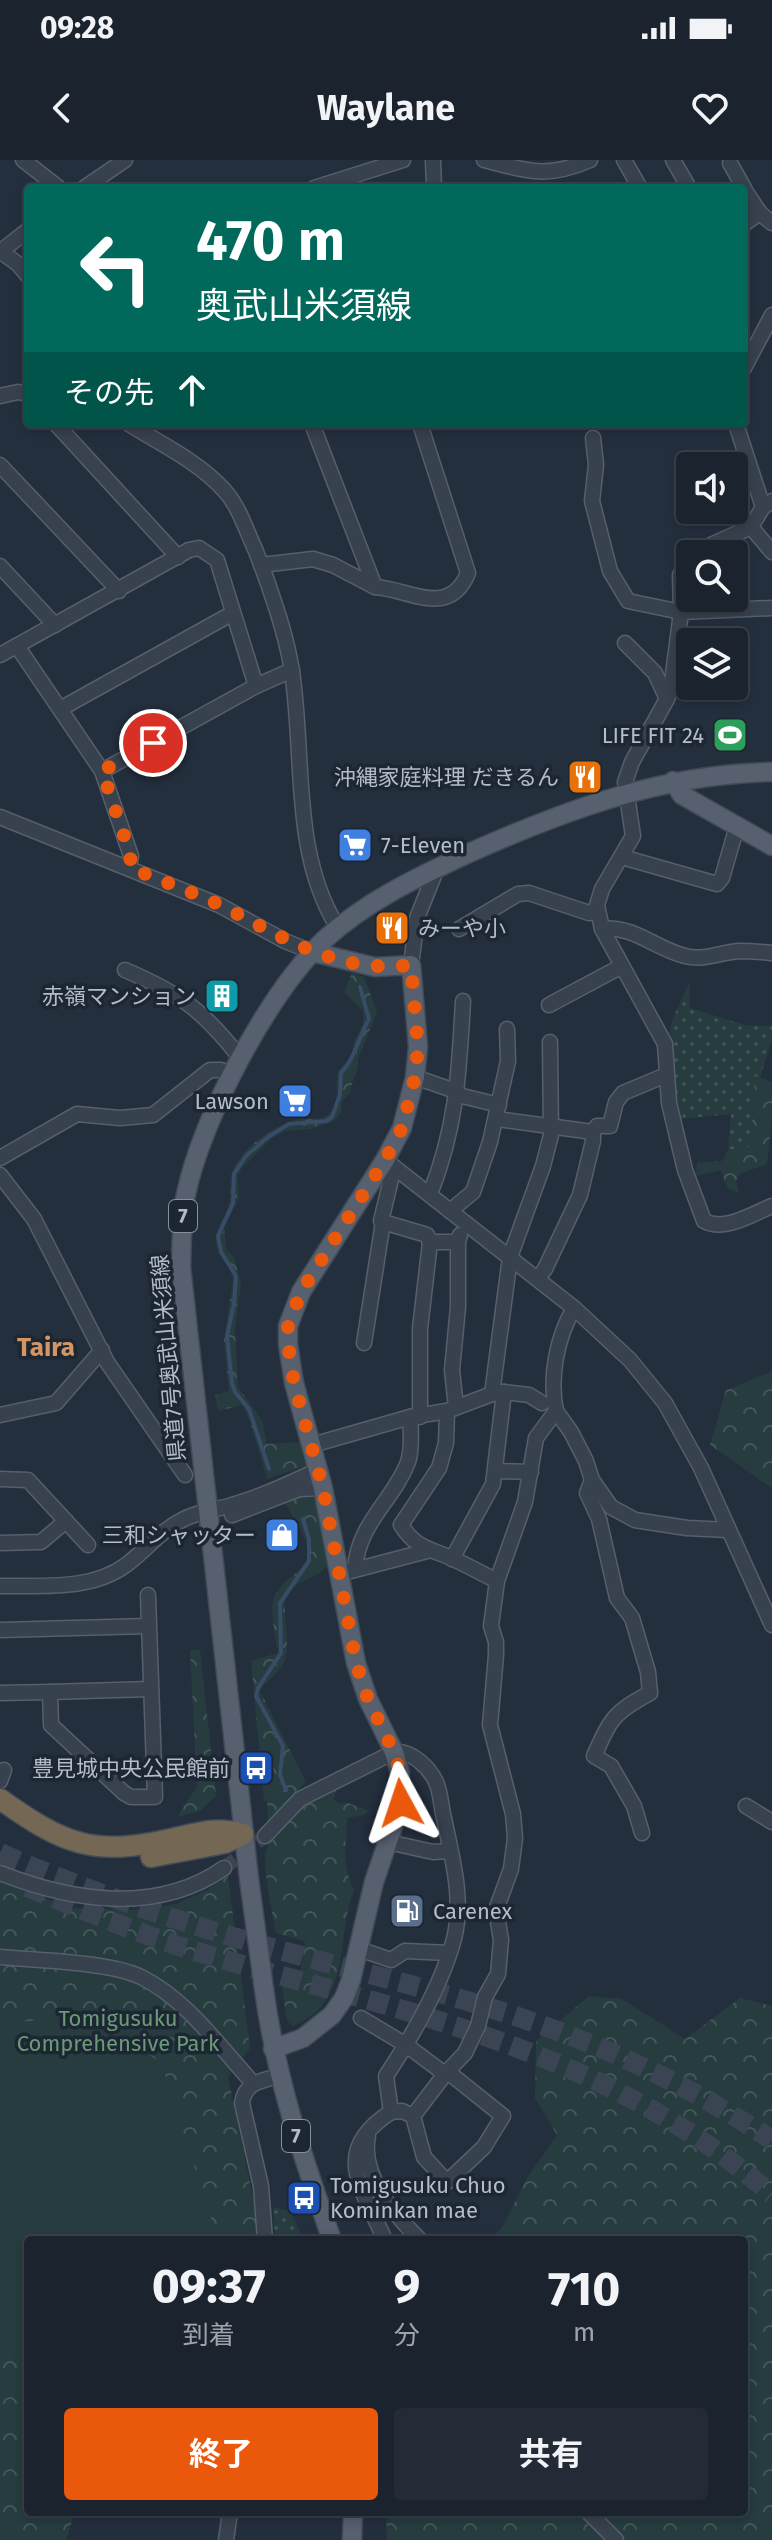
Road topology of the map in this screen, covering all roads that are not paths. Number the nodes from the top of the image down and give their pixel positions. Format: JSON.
{"nodes":[{"id":1,"x":23,"y":160,"type":"edge"},
{"id":2,"x":125,"y":160,"type":"edge"},
{"id":3,"x":403,"y":160,"type":"edge"},
{"id":4,"x":433,"y":160,"type":"edge"},
{"id":5,"x":484,"y":160,"type":"edge"},
{"id":6,"x":590,"y":160,"type":"edge"},
{"id":7,"x":624,"y":160,"type":"edge"},
{"id":8,"x":673,"y":160,"type":"edge"},
{"id":9,"x":730,"y":163,"type":"dead end"},
{"id":10,"x":54,"y":184,"type":"edge"},
{"id":11,"x":90,"y":184,"type":"edge"},
{"id":12,"x":327,"y":184,"type":"edge"},
{"id":13,"x":434,"y":184,"type":"edge"},
{"id":14,"x":638,"y":184,"type":"edge"},
{"id":15,"x":687,"y":184,"type":"edge"},
{"id":16,"x":742,"y":184,"type":"edge"},
{"id":17,"x":748,"y":193,"type":"edge"},
{"id":18,"x":766,"y":218,"type":"edge"},
{"id":19,"x":24,"y":233,"type":"edge"},
{"id":20,"x":0,"y":252,"type":"edge"},
{"id":21,"x":24,"y":271,"type":"edge"},
{"id":22,"x":772,"y":315,"type":"edge"},
{"id":23,"x":768,"y":336,"type":"edge"},
{"id":24,"x":748,"y":355,"type":"edge"},
{"id":25,"x":24,"y":393,"type":"edge"},
{"id":26,"x":0,"y":396,"type":"edge"},
{"id":27,"x":60,"y":428,"type":"edge"},
{"id":28,"x":135,"y":428,"type":"edge"},
{"id":29,"x":314,"y":428,"type":"edge"},
{"id":30,"x":421,"y":428,"type":"edge"},
{"id":31,"x":738,"y":428,"type":"edge"},
{"id":32,"x":593,"y":438,"type":"dead end"},
{"id":33,"x":0,"y":465,"type":"edge"},
{"id":34,"x":768,"y":504,"type":"edge"},
{"id":35,"x":751,"y":527,"type":"junction"},
{"id":36,"x":723,"y":540,"type":"edge"},
{"id":37,"x":772,"y":552,"type":"edge"},
{"id":38,"x":178,"y":557,"type":"junction"},
{"id":39,"x":261,"y":565,"type":"junction"},
{"id":40,"x":0,"y":566,"type":"edge"},
{"id":41,"x":375,"y":587,"type":"junction"},
{"id":42,"x":119,"y":591,"type":"junction"},
{"id":43,"x":772,"y":608,"type":"edge"},
{"id":44,"x":748,"y":609,"type":"edge"},
{"id":45,"x":676,"y":611,"type":"edge"},
{"id":46,"x":681,"y":612,"type":"edge"},
{"id":47,"x":233,"y":613,"type":"junction"},
{"id":48,"x":55,"y":625,"type":"junction"},
{"id":49,"x":625,"y":643,"type":"dead end"},
{"id":50,"x":17,"y":646,"type":"junction"},
{"id":51,"x":0,"y":655,"type":"edge"},
{"id":52,"x":292,"y":670,"type":"junction"},
{"id":53,"x":256,"y":686,"type":"junction"},
{"id":54,"x":667,"y":699,"type":"junction"},
{"id":55,"x":60,"y":709,"type":"junction"},
{"id":56,"x":102,"y":771,"type":"junction"},
{"id":57,"x":772,"y":772,"type":"edge"},
{"id":58,"x":673,"y":781,"type":"junction"},
{"id":59,"x":627,"y":792,"type":"junction"},
{"id":60,"x":0,"y":817,"type":"edge"},
{"id":61,"x":737,"y":826,"type":"junction"},
{"id":62,"x":772,"y":846,"type":"edge"},
{"id":63,"x":622,"y":857,"type":"junction"},
{"id":64,"x":129,"y":867,"type":"junction"},
{"id":65,"x":437,"y":868,"type":"junction"},
{"id":66,"x":597,"y":912,"type":"junction"},
{"id":67,"x":338,"y":928,"type":"junction"},
{"id":68,"x":459,"y":929,"type":"dead end"},
{"id":69,"x":602,"y":929,"type":"junction"},
{"id":70,"x":312,"y":952,"type":"junction"},
{"id":71,"x":772,"y":953,"type":"edge"},
{"id":72,"x":411,"y":965,"type":"junction"},
{"id":73,"x":622,"y":966,"type":"junction"},
{"id":74,"x":125,"y":970,"type":"dead end"},
{"id":75,"x":463,"y":1001,"type":"dead end"},
{"id":76,"x":549,"y":1005,"type":"dead end"},
{"id":77,"x":507,"y":1029,"type":"dead end"},
{"id":78,"x":550,"y":1042,"type":"dead end"},
{"id":79,"x":237,"y":1067,"type":"junction"},
{"id":80,"x":666,"y":1075,"type":"junction"},
{"id":81,"x":415,"y":1077,"type":"junction"},
{"id":82,"x":458,"y":1093,"type":"junction"},
{"id":83,"x":498,"y":1112,"type":"junction"},
{"id":84,"x":551,"y":1124,"type":"junction"},
{"id":85,"x":593,"y":1132,"type":"junction"},
{"id":86,"x":0,"y":1158,"type":"edge"},
{"id":87,"x":390,"y":1163,"type":"junction"},
{"id":88,"x":0,"y":1175,"type":"edge"},
{"id":89,"x":430,"y":1194,"type":"junction"},
{"id":90,"x":772,"y":1206,"type":"edge"},
{"id":91,"x":450,"y":1211,"type":"junction"},
{"id":92,"x":383,"y":1222,"type":"junction"},
{"id":93,"x":468,"y":1224,"type":"junction"},
{"id":94,"x":430,"y":1242,"type":"junction"},
{"id":95,"x":458,"y":1242,"type":"junction"},
{"id":96,"x":510,"y":1257,"type":"junction"},
{"id":97,"x":538,"y":1278,"type":"junction"},
{"id":98,"x":574,"y":1308,"type":"junction"},
{"id":99,"x":364,"y":1343,"type":"dead end"},
{"id":100,"x":102,"y":1350,"type":"junction"},
{"id":101,"x":498,"y":1393,"type":"junction"},
{"id":102,"x":542,"y":1403,"type":"dead end"},
{"id":103,"x":452,"y":1409,"type":"junction"},
{"id":104,"x":556,"y":1411,"type":"junction"},
{"id":105,"x":0,"y":1415,"type":"edge"},
{"id":106,"x":415,"y":1417,"type":"junction"},
{"id":107,"x":312,"y":1445,"type":"junction"},
{"id":108,"x":496,"y":1471,"type":"junction"},
{"id":109,"x":531,"y":1472,"type":"junction"},
{"id":110,"x":185,"y":1475,"type":"dead end"},
{"id":111,"x":0,"y":1479,"type":"edge"},
{"id":112,"x":320,"y":1479,"type":"junction"},
{"id":113,"x":592,"y":1480,"type":"junction"},
{"id":114,"x":208,"y":1510,"type":"junction"},
{"id":115,"x":232,"y":1515,"type":"dead end"},
{"id":116,"x":66,"y":1521,"type":"junction"},
{"id":117,"x":728,"y":1530,"type":"junction"},
{"id":118,"x":0,"y":1543,"type":"edge"},
{"id":119,"x":88,"y":1545,"type":"dead end"},
{"id":120,"x":427,"y":1551,"type":"junction"},
{"id":121,"x":452,"y":1559,"type":"junction"},
{"id":122,"x":348,"y":1571,"type":"junction"},
{"id":123,"x":497,"y":1581,"type":"junction"},
{"id":124,"x":0,"y":1586,"type":"edge"},
{"id":125,"x":148,"y":1595,"type":"dead end"},
{"id":126,"x":772,"y":1625,"type":"edge"},
{"id":127,"x":148,"y":1626,"type":"junction"},
{"id":128,"x":0,"y":1630,"type":"edge"},
{"id":129,"x":150,"y":1689,"type":"junction"},
{"id":130,"x":50,"y":1692,"type":"junction"},
{"id":131,"x":0,"y":1693,"type":"edge"},
{"id":132,"x":394,"y":1752,"type":"junction"},
{"id":133,"x":0,"y":1799,"type":"edge"},
{"id":134,"x":746,"y":1806,"type":"dead end"},
{"id":135,"x":0,"y":1815,"type":"edge"},
{"id":136,"x":772,"y":1822,"type":"edge"},
{"id":137,"x":642,"y":1833,"type":"dead end"},
{"id":138,"x":243,"y":1834,"type":"junction"},
{"id":139,"x":265,"y":1836,"type":"tunnel mouth"},
{"id":140,"x":388,"y":1842,"type":"junction"},
{"id":141,"x":450,"y":1851,"type":"junction"},
{"id":142,"x":224,"y":1868,"type":"tunnel mouth"},
{"id":143,"x":0,"y":1873,"type":"edge"},
{"id":144,"x":359,"y":1949,"type":"junction"},
{"id":145,"x":449,"y":1953,"type":"junction"},
{"id":146,"x":0,"y":1957,"type":"edge"},
{"id":147,"x":361,"y":2018,"type":"dead end"},
{"id":148,"x":406,"y":2045,"type":"junction"},
{"id":149,"x":273,"y":2049,"type":"junction"},
{"id":150,"x":445,"y":2074,"type":"junction"},
{"id":151,"x":279,"y":2076,"type":"junction"},
{"id":152,"x":253,"y":2083,"type":"junction"},
{"id":153,"x":391,"y":2112,"type":"junction"},
{"id":154,"x":413,"y":2116,"type":"junction"},
{"id":155,"x":370,"y":2128,"type":"junction"},
{"id":156,"x":265,"y":2236,"type":"edge"},
{"id":157,"x":331,"y":2236,"type":"edge"},
{"id":158,"x":383,"y":2236,"type":"edge"},
{"id":159,"x":416,"y":2236,"type":"edge"},
{"id":160,"x":229,"y":2516,"type":"edge"},
{"id":161,"x":353,"y":2516,"type":"edge"},
{"id":162,"x":592,"y":2516,"type":"edge"},
{"id":163,"x":226,"y":2540,"type":"edge"},
{"id":164,"x":352,"y":2540,"type":"edge"},
{"id":165,"x":616,"y":2540,"type":"edge"}],
"edges":[{"from":1,"to":10,"type":"street"},
{"from":2,"to":11,"type":"street"},
{"from":3,"to":12,"type":"street"},
{"from":4,"to":13,"type":"street"},
{"from":5,"to":6,"type":"street"},
{"from":7,"to":14,"type":"street"},
{"from":8,"to":15,"type":"street"},
{"from":9,"to":16,"type":"street"},
{"from":17,"to":18,"type":"street"},
{"from":19,"to":20,"type":"street"},
{"from":20,"to":21,"type":"street"},
{"from":22,"to":23,"type":"street"},
{"from":23,"to":24,"type":"street"},
{"from":25,"to":26,"type":"street"},
{"from":27,"to":38,"type":"street"},
{"from":28,"to":39,"type":"street"},
{"from":29,"to":41,"type":"street"},
{"from":30,"to":41,"type":"street"},
{"from":31,"to":34,"type":"street"},
{"from":32,"to":45,"type":"street"},
{"from":33,"to":42,"type":"street"},
{"from":34,"to":35,"type":"street"},
{"from":35,"to":36,"type":"street"},
{"from":35,"to":37,"type":"street"},
{"from":38,"to":42,"type":"street"},
{"from":38,"to":47,"type":"street"},
{"from":39,"to":41,"type":"street"},
{"from":39,"to":52,"type":"street"},
{"from":40,"to":48,"type":"street"},
{"from":42,"to":48,"type":"street"},
{"from":43,"to":44,"type":"street"},
{"from":46,"to":54,"type":"street"},
{"from":47,"to":53,"type":"street"},
{"from":47,"to":55,"type":"street"},
{"from":48,"to":50,"type":"street"},
{"from":49,"to":54,"type":"street"},
{"from":50,"to":51,"type":"street"},
{"from":50,"to":55,"type":"street"},
{"from":52,"to":53,"type":"street"},
{"from":52,"to":67,"type":"street"},
{"from":53,"to":56,"type":"street"},
{"from":54,"to":59,"type":"street"},
{"from":55,"to":56,"type":"street"},
{"from":56,"to":64,"type":"street"},
{"from":57,"to":58,"type":"main road","name":"県道7号奥武山米須線","number":"7"},
{"from":58,"to":59,"type":"main road","name":"県道7号奥武山米須線","number":"7"},
{"from":58,"to":61,"type":"main road"},
{"from":59,"to":63,"type":"street"},
{"from":59,"to":65,"type":"main road","name":"県道7号奥武山米須線","number":"7"},
{"from":60,"to":64,"type":"street"},
{"from":61,"to":62,"type":"main road"},
{"from":61,"to":63,"type":"street"},
{"from":63,"to":66,"type":"street"},
{"from":64,"to":70,"type":"street"},
{"from":65,"to":67,"type":"main road","name":"県道7号奥武山米須線","number":"7"},
{"from":65,"to":72,"type":"street"},
{"from":66,"to":68,"type":"street"},
{"from":66,"to":69,"type":"street"},
{"from":67,"to":70,"type":"main road","name":"県道7号奥武山米須線","number":"7"},
{"from":69,"to":71,"type":"street"},
{"from":69,"to":73,"type":"street"},
{"from":70,"to":72,"type":"main road"},
{"from":70,"to":79,"type":"main road","name":"県道7号奥武山米須線","number":"7"},
{"from":72,"to":81,"type":"main road"},
{"from":73,"to":76,"type":"street"},
{"from":73,"to":80,"type":"street"},
{"from":74,"to":79,"type":"street"},
{"from":75,"to":82,"type":"street"},
{"from":77,"to":83,"type":"street"},
{"from":78,"to":84,"type":"street"},
{"from":79,"to":86,"type":"street"},
{"from":79,"to":114,"type":"main road","name":"県道7号奥武山米須線","number":"7"},
{"from":80,"to":85,"type":"street"},
{"from":80,"to":90,"type":"street"},
{"from":81,"to":82,"type":"street"},
{"from":81,"to":87,"type":"main road"},
{"from":82,"to":83,"type":"street"},
{"from":82,"to":89,"type":"street"},
{"from":83,"to":84,"type":"street"},
{"from":83,"to":91,"type":"street"},
{"from":84,"to":85,"type":"street"},
{"from":84,"to":96,"type":"street"},
{"from":85,"to":97,"type":"street"},
{"from":87,"to":89,"type":"street"},
{"from":87,"to":92,"type":"street"},
{"from":87,"to":107,"type":"main road"},
{"from":88,"to":100,"type":"street"},
{"from":89,"to":91,"type":"street"},
{"from":91,"to":93,"type":"street"},
{"from":92,"to":94,"type":"street"},
{"from":92,"to":99,"type":"street"},
{"from":93,"to":95,"type":"street"},
{"from":93,"to":96,"type":"street"},
{"from":94,"to":95,"type":"street"},
{"from":94,"to":106,"type":"street"},
{"from":95,"to":103,"type":"street"},
{"from":96,"to":97,"type":"street"},
{"from":96,"to":101,"type":"street"},
{"from":97,"to":98,"type":"street"},
{"from":98,"to":104,"type":"street"},
{"from":98,"to":117,"type":"street"},
{"from":100,"to":105,"type":"street"},
{"from":100,"to":110,"type":"street"},
{"from":101,"to":102,"type":"street"},
{"from":101,"to":103,"type":"street"},
{"from":101,"to":108,"type":"street"},
{"from":103,"to":106,"type":"street"},
{"from":103,"to":120,"type":"street"},
{"from":104,"to":109,"type":"street"},
{"from":104,"to":113,"type":"street"},
{"from":106,"to":107,"type":"street"},
{"from":106,"to":122,"type":"street"},
{"from":107,"to":112,"type":"main road"},
{"from":108,"to":109,"type":"street"},
{"from":108,"to":121,"type":"street"},
{"from":109,"to":123,"type":"street"},
{"from":111,"to":116,"type":"street"},
{"from":112,"to":114,"type":"street"},
{"from":112,"to":115,"type":"street"},
{"from":112,"to":122,"type":"main road"},
{"from":113,"to":117,"type":"street"},
{"from":113,"to":137,"type":"street"},
{"from":114,"to":124,"type":"street"},
{"from":114,"to":138,"type":"main road","name":"県道7号奥武山米須線","number":"7"},
{"from":116,"to":118,"type":"street"},
{"from":116,"to":119,"type":"street"},
{"from":117,"to":126,"type":"street"},
{"from":120,"to":121,"type":"street"},
{"from":120,"to":122,"type":"street"},
{"from":121,"to":123,"type":"street"},
{"from":122,"to":132,"type":"main road"},
{"from":123,"to":150,"type":"street"},
{"from":125,"to":127,"type":"street"},
{"from":127,"to":128,"type":"street"},
{"from":127,"to":129,"type":"street"},
{"from":129,"to":130,"type":"street"},
{"from":129,"to":130,"type":"street"},
{"from":130,"to":131,"type":"street"},
{"from":132,"to":139,"type":"street"},
{"from":132,"to":140,"type":"main road"},
{"from":132,"to":141,"type":"street"},
{"from":133,"to":138,"type":"highway"},
{"from":134,"to":136,"type":"street"},
{"from":135,"to":138,"type":"highway"},
{"from":138,"to":149,"type":"main road","name":"県道7号奥武山米須線","number":"7","bridge":true},
{"from":140,"to":141,"type":"street"},
{"from":140,"to":144,"type":"main road"},
{"from":141,"to":145,"type":"street"},
{"from":142,"to":143,"type":"street"},
{"from":144,"to":145,"type":"street"},
{"from":144,"to":149,"type":"main road"},
{"from":145,"to":148,"type":"street"},
{"from":146,"to":152,"type":"street"},
{"from":147,"to":148,"type":"street"},
{"from":148,"to":150,"type":"street"},
{"from":148,"to":153,"type":"street"},
{"from":149,"to":151,"type":"main road","name":"県道7号奥武山米須線","number":"7"},
{"from":150,"to":154,"type":"street"},
{"from":150,"to":154,"type":"street"},
{"from":151,"to":152,"type":"street"},
{"from":151,"to":157,"type":"main road","name":"県道7号奥武山米須線","number":"7"},
{"from":152,"to":156,"type":"street"},
{"from":153,"to":154,"type":"street"},
{"from":153,"to":155,"type":"street"},
{"from":155,"to":158,"type":"street"},
{"from":155,"to":159,"type":"street"},
{"from":160,"to":163,"type":"street"},
{"from":161,"to":164,"type":"main road"},
{"from":162,"to":165,"type":"street"}]}
